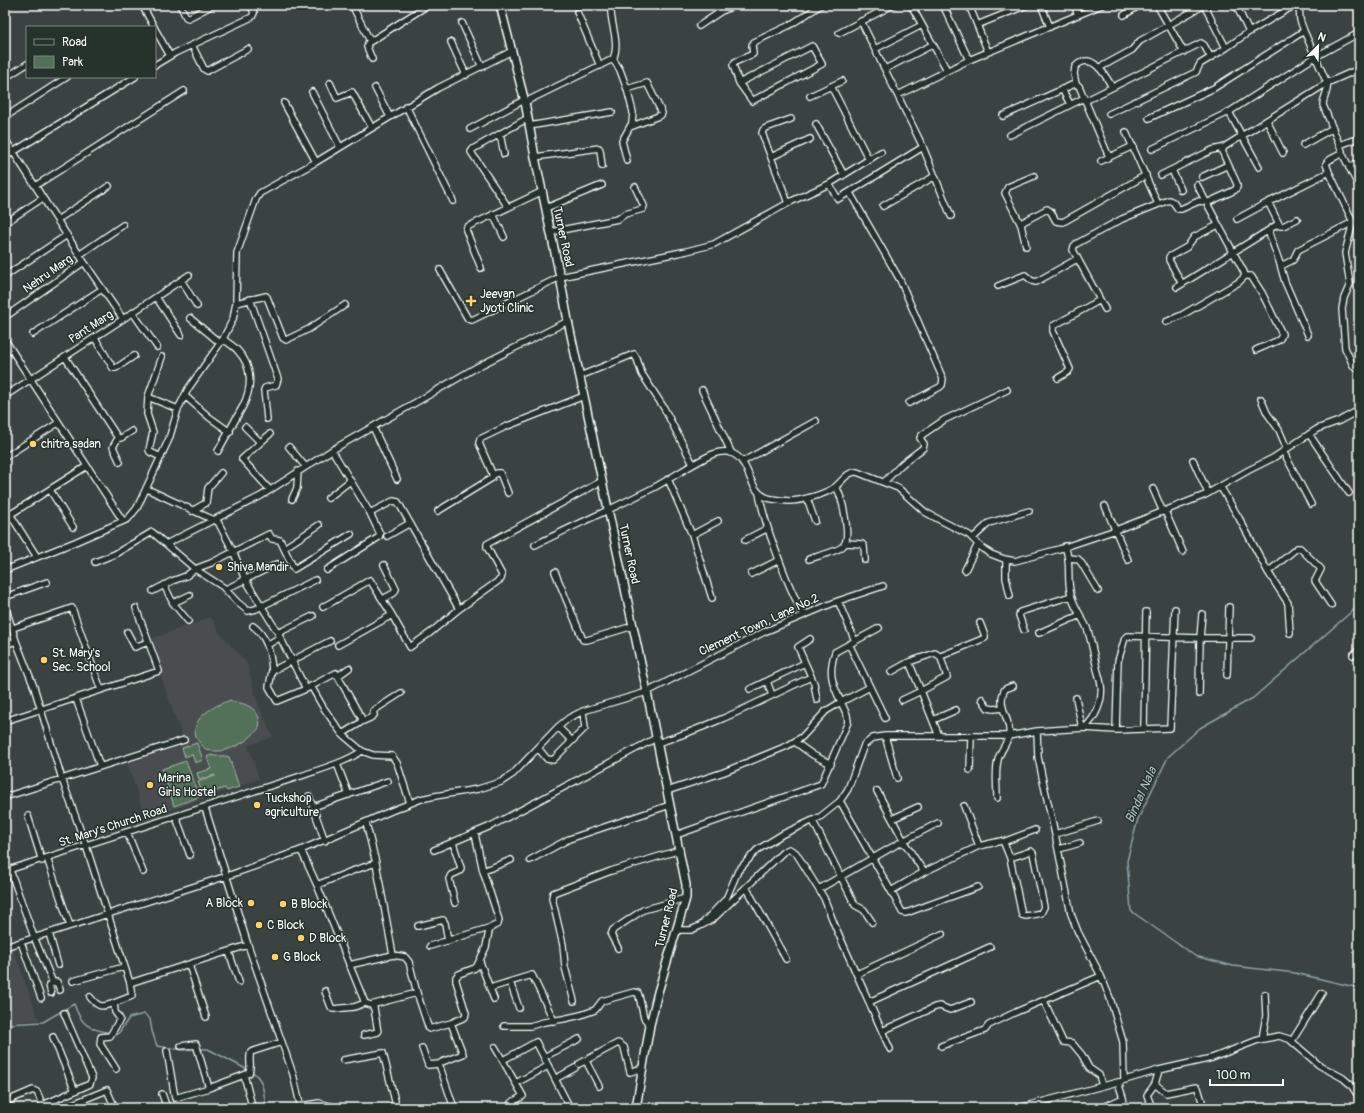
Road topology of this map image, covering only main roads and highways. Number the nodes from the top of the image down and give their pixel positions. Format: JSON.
{"nodes":[{"id":1,"x":500,"y":5,"type":"edge"},
{"id":2,"x":636,"y":1108,"type":"edge"}],
"edges":[{"from":1,"to":2,"type":"main road","name":"Turner Road"}]}
